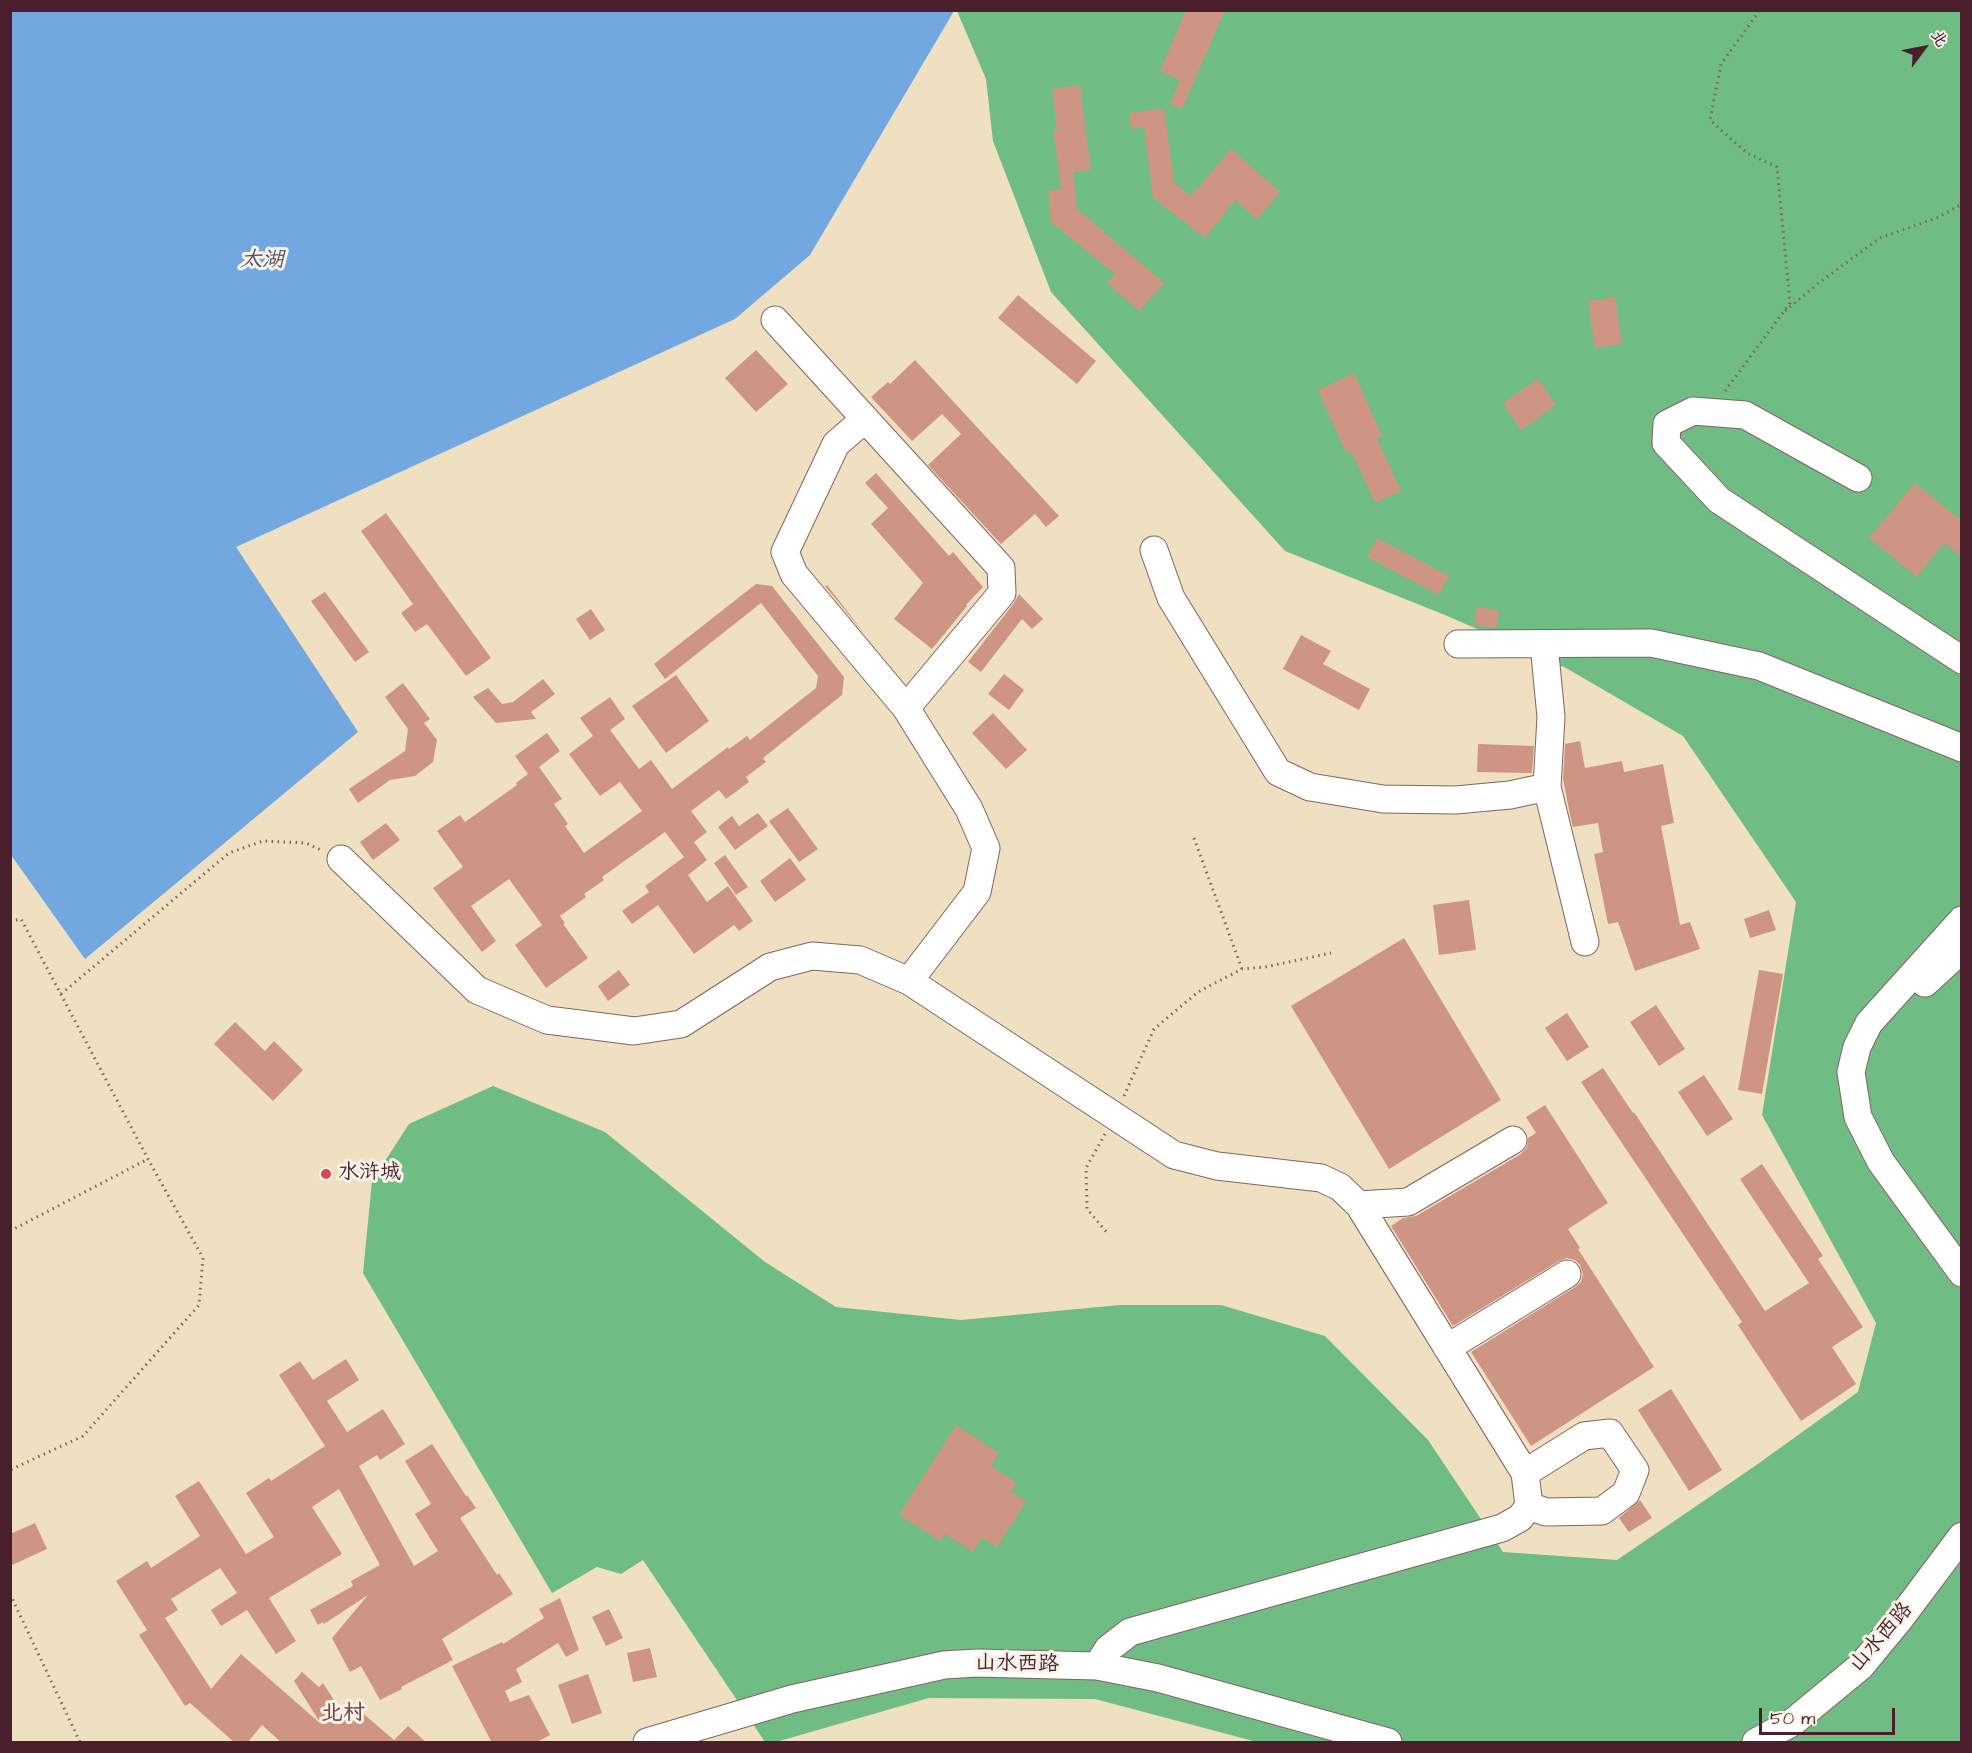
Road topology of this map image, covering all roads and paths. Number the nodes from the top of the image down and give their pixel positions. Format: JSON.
{"nodes":[{"id":1,"x":1760,"y":10,"type":"edge"},
{"id":2,"x":1962,"y":204,"type":"edge"},
{"id":3,"x":1781,"y":315,"type":"junction"},
{"id":4,"x":775,"y":320,"type":"dead end"},
{"id":5,"x":1710,"y":412,"type":"junction"},
{"id":6,"x":865,"y":419,"type":"junction"},
{"id":7,"x":1858,"y":478,"type":"dead end"},
{"id":8,"x":1154,"y":550,"type":"dead end"},
{"id":9,"x":1458,"y":644,"type":"dead end"},
{"id":10,"x":1544,"y":644,"type":"junction"},
{"id":11,"x":1962,"y":660,"type":"edge"},
{"id":12,"x":906,"y":708,"type":"junction"},
{"id":13,"x":1962,"y":748,"type":"edge"},
{"id":14,"x":1547,"y":787,"type":"junction"},
{"id":15,"x":1194,"y":838,"type":"dead end"},
{"id":16,"x":341,"y":859,"type":"joint"},
{"id":17,"x":1962,"y":920,"type":"edge"},
{"id":18,"x":10,"y":921,"type":"edge"},
{"id":19,"x":1585,"y":942,"type":"dead end"},
{"id":20,"x":1962,"y":950,"type":"edge"},
{"id":21,"x":1330,"y":953,"type":"dead end"},
{"id":22,"x":1242,"y":969,"type":"junction"},
{"id":23,"x":909,"y":981,"type":"junction"},
{"id":24,"x":61,"y":994,"type":"junction"},
{"id":25,"x":1869,"y":1023,"type":"junction"},
{"id":26,"x":1115,"y":1116,"type":"junction"},
{"id":27,"x":1513,"y":1140,"type":"dead end"},
{"id":28,"x":148,"y":1159,"type":"junction"},
{"id":29,"x":1359,"y":1205,"type":"junction"},
{"id":30,"x":10,"y":1231,"type":"edge"},
{"id":31,"x":1109,"y":1235,"type":"dead end"},
{"id":32,"x":1962,"y":1273,"type":"edge"},
{"id":33,"x":1567,"y":1274,"type":"dead end"},
{"id":34,"x":1448,"y":1348,"type":"junction"},
{"id":35,"x":10,"y":1470,"type":"edge"},
{"id":36,"x":1525,"y":1473,"type":"junction"},
{"id":37,"x":1529,"y":1506,"type":"junction"},
{"id":38,"x":1962,"y":1536,"type":"edge"},
{"id":39,"x":10,"y":1594,"type":"edge"},
{"id":40,"x":1097,"y":1666,"type":"junction"},
{"id":41,"x":80,"y":1743,"type":"edge"},
{"id":42,"x":647,"y":1743,"type":"edge"},
{"id":43,"x":1388,"y":1743,"type":"edge"},
{"id":44,"x":1756,"y":1743,"type":"edge"}],
"edges":[{"from":1,"to":3,"type":"path"},
{"from":2,"to":3,"type":"path"},
{"from":3,"to":5,"type":"path"},
{"from":4,"to":6,"type":"street"},
{"from":5,"to":7,"type":"street"},
{"from":5,"to":11,"type":"street"},
{"from":6,"to":12,"type":"street"},
{"from":6,"to":12,"type":"street"},
{"from":8,"to":14,"type":"street"},
{"from":9,"to":10,"type":"street"},
{"from":10,"to":13,"type":"street"},
{"from":10,"to":14,"type":"street"},
{"from":12,"to":23,"type":"street"},
{"from":14,"to":19,"type":"street"},
{"from":15,"to":22,"type":"path"},
{"from":16,"to":23,"type":"street"},
{"from":16,"to":24,"type":"path"},
{"from":17,"to":25,"type":"street"},
{"from":18,"to":24,"type":"path"},
{"from":20,"to":25,"type":"street"},
{"from":21,"to":22,"type":"path"},
{"from":22,"to":26,"type":"path"},
{"from":23,"to":26,"type":"street"},
{"from":24,"to":28,"type":"path"},
{"from":25,"to":32,"type":"street"},
{"from":26,"to":29,"type":"street"},
{"from":26,"to":31,"type":"path"},
{"from":27,"to":29,"type":"street"},
{"from":28,"to":30,"type":"path"},
{"from":28,"to":35,"type":"path"},
{"from":29,"to":34,"type":"street"},
{"from":33,"to":34,"type":"street"},
{"from":34,"to":36,"type":"street"},
{"from":36,"to":37,"type":"street"},
{"from":36,"to":37,"type":"street"},
{"from":37,"to":40,"type":"street"},
{"from":38,"to":44,"type":"street","name":"山水西路"},
{"from":39,"to":41,"type":"path"},
{"from":40,"to":42,"type":"street","name":"山水西路"},
{"from":40,"to":43,"type":"street","name":"山水西路"}]}
